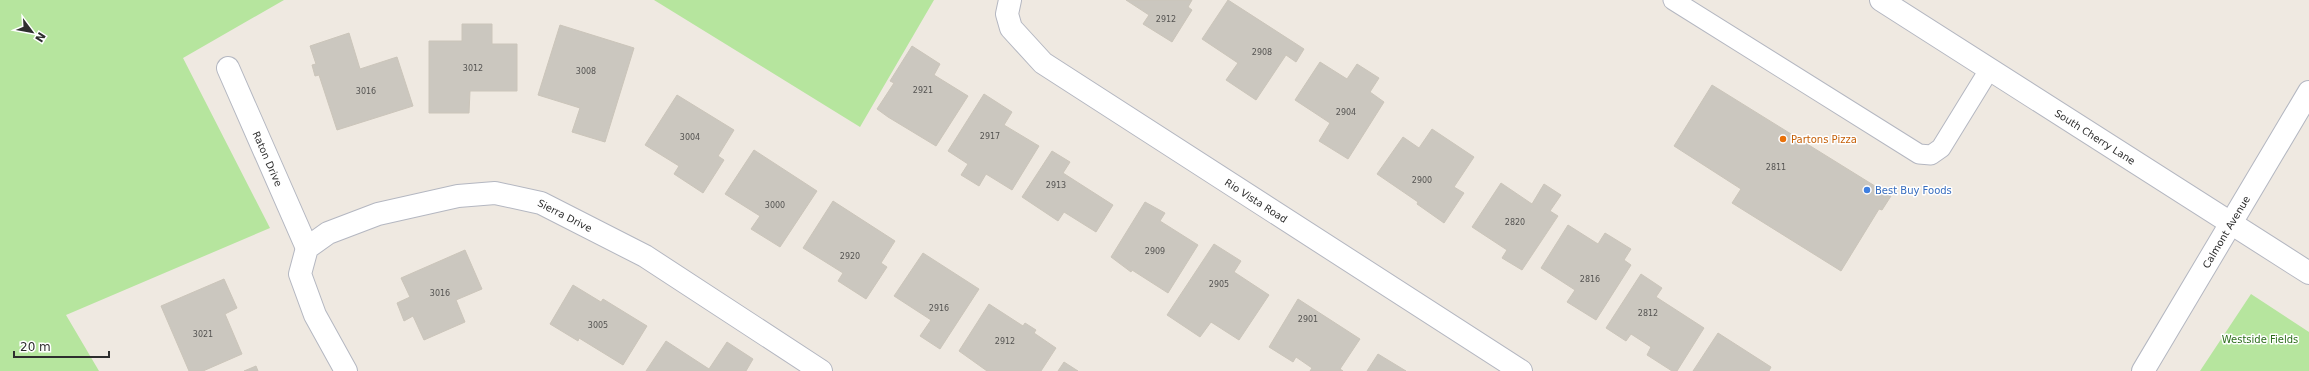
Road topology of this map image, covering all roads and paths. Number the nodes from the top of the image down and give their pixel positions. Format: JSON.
{"nodes":[{"id":1,"x":1673,"y":0,"type":"edge"},
{"id":2,"x":1881,"y":0,"type":"edge"},
{"id":3,"x":1008,"y":7,"type":"edge"},
{"id":4,"x":228,"y":68,"type":"dead end"},
{"id":5,"x":1990,"y":70,"type":"junction"},
{"id":6,"x":2309,"y":92,"type":"edge"},
{"id":7,"x":2231,"y":223,"type":"junction"},
{"id":8,"x":307,"y":248,"type":"junction"},
{"id":9,"x":2309,"y":273,"type":"edge"},
{"id":10,"x":346,"y":371,"type":"edge"},
{"id":11,"x":821,"y":371,"type":"edge"},
{"id":12,"x":1521,"y":371,"type":"edge"},
{"id":13,"x":2142,"y":371,"type":"edge"}],
"edges":[{"from":1,"to":5,"type":"lane"},
{"from":2,"to":5,"type":"street","name":"South Cherry Lane"},
{"from":3,"to":12,"type":"street","name":"Rio Vista Road"},
{"from":4,"to":8,"type":"street","name":"Raton Drive"},
{"from":5,"to":7,"type":"street","name":"South Cherry Lane"},
{"from":6,"to":7,"type":"street","name":"Calmont Avenue"},
{"from":7,"to":9,"type":"street","name":"South Cherry Lane"},
{"from":7,"to":13,"type":"street","name":"Calmont Avenue"},
{"from":8,"to":10,"type":"street"},
{"from":8,"to":11,"type":"street","name":"Sierra Drive"}]}
